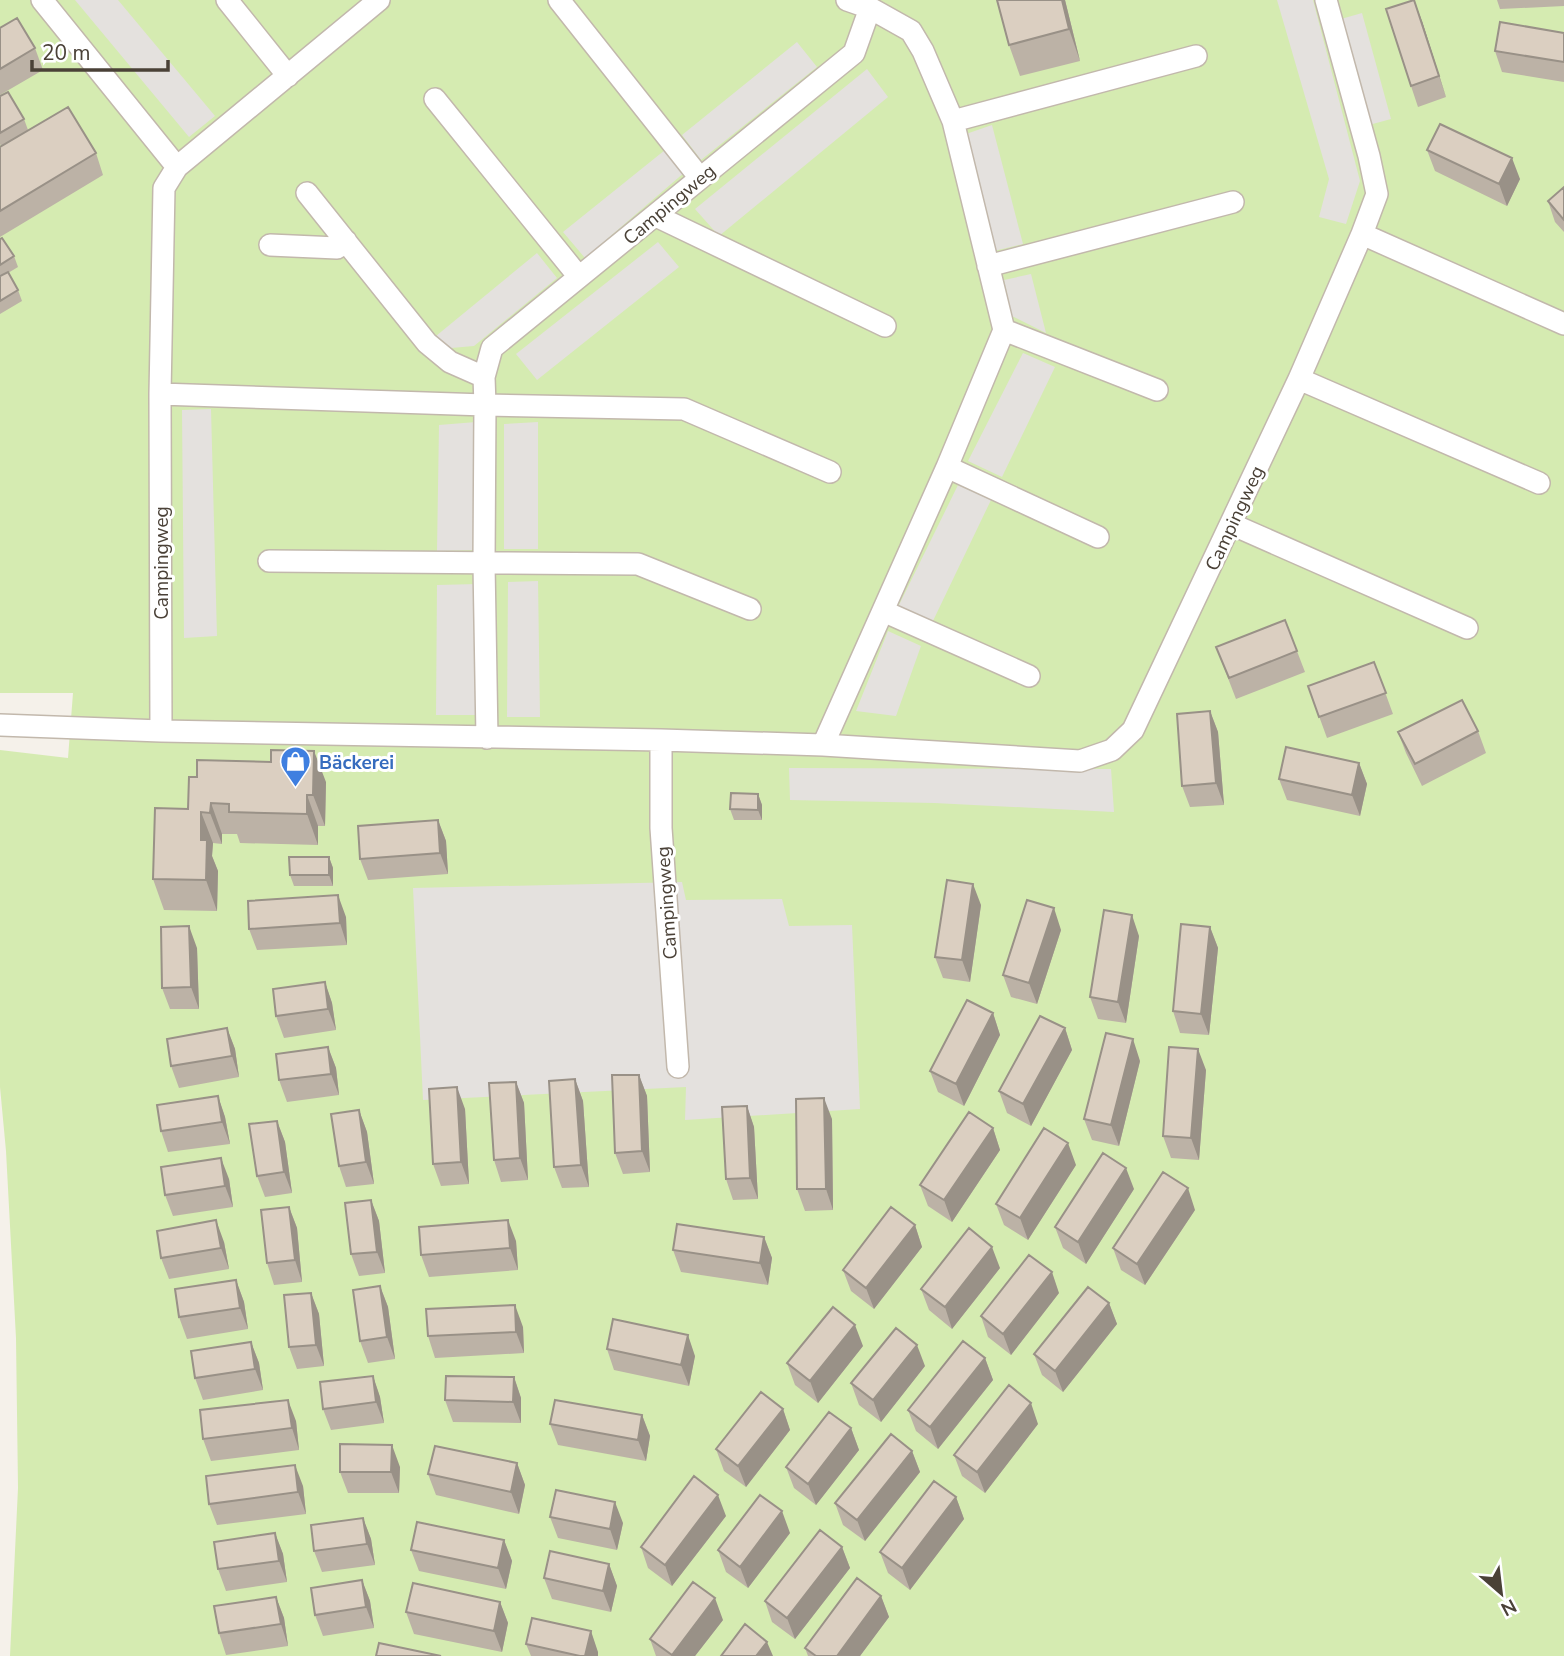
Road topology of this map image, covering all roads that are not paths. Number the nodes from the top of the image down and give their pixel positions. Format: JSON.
{"nodes":[{"id":1,"x":42,"y":0,"type":"edge"},
{"id":2,"x":227,"y":0,"type":"edge"},
{"id":3,"x":379,"y":0,"type":"edge"},
{"id":4,"x":559,"y":0,"type":"edge"},
{"id":5,"x":847,"y":0,"type":"edge"},
{"id":6,"x":1325,"y":0,"type":"edge"},
{"id":7,"x":870,"y":8,"type":"junction"},
{"id":8,"x":1196,"y":56,"type":"dead end"},
{"id":9,"x":288,"y":76,"type":"junction"},
{"id":10,"x":435,"y":99,"type":"dead end"},
{"id":11,"x":953,"y":121,"type":"junction"},
{"id":12,"x":177,"y":167,"type":"junction"},
{"id":13,"x":700,"y":178,"type":"junction"},
{"id":14,"x":307,"y":193,"type":"dead end"},
{"id":15,"x":1233,"y":202,"type":"dead end"},
{"id":16,"x":656,"y":216,"type":"junction"},
{"id":17,"x":1362,"y":234,"type":"junction"},
{"id":18,"x":346,"y":241,"type":"junction"},
{"id":19,"x":270,"y":246,"type":"dead end"},
{"id":20,"x":988,"y":265,"type":"junction"},
{"id":21,"x":579,"y":277,"type":"junction"},
{"id":22,"x":1564,"y":324,"type":"edge"},
{"id":23,"x":885,"y":326,"type":"dead end"},
{"id":24,"x":1004,"y":330,"type":"junction"},
{"id":25,"x":484,"y":377,"type":"junction"},
{"id":26,"x":1299,"y":379,"type":"junction"},
{"id":27,"x":1157,"y":390,"type":"dead end"},
{"id":28,"x":160,"y":394,"type":"junction"},
{"id":29,"x":485,"y":405,"type":"junction"},
{"id":30,"x":947,"y":467,"type":"junction"},
{"id":31,"x":830,"y":472,"type":"dead end"},
{"id":32,"x":1539,"y":483,"type":"dead end"},
{"id":33,"x":1231,"y":524,"type":"junction"},
{"id":34,"x":1098,"y":537,"type":"dead end"},
{"id":35,"x":269,"y":561,"type":"dead end"},
{"id":36,"x":484,"y":564,"type":"junction"},
{"id":37,"x":750,"y":609,"type":"dead end"},
{"id":38,"x":883,"y":611,"type":"junction"},
{"id":39,"x":1467,"y":628,"type":"dead end"},
{"id":40,"x":1029,"y":676,"type":"dead end"},
{"id":41,"x":0,"y":725,"type":"edge"},
{"id":42,"x":161,"y":731,"type":"junction"},
{"id":43,"x":487,"y":738,"type":"junction"},
{"id":44,"x":661,"y":740,"type":"junction"},
{"id":45,"x":823,"y":745,"type":"junction"},
{"id":46,"x":678,"y":1067,"type":"dead end"}],
"edges":[{"from":1,"to":12,"type":"lane"},
{"from":2,"to":9,"type":"lane"},
{"from":3,"to":9,"type":"lane","name":"Campingweg"},
{"from":4,"to":13,"type":"lane"},
{"from":5,"to":7,"type":"lane"},
{"from":6,"to":17,"type":"lane","name":"Campingweg"},
{"from":7,"to":11,"type":"lane"},
{"from":7,"to":13,"type":"lane","name":"Campingweg"},
{"from":8,"to":11,"type":"lane"},
{"from":9,"to":12,"type":"lane","name":"Campingweg"},
{"from":10,"to":21,"type":"lane"},
{"from":11,"to":20,"type":"lane"},
{"from":12,"to":28,"type":"lane","name":"Campingweg"},
{"from":13,"to":16,"type":"lane","name":"Campingweg"},
{"from":14,"to":18,"type":"lane"},
{"from":15,"to":20,"type":"lane"},
{"from":16,"to":21,"type":"lane","name":"Campingweg"},
{"from":16,"to":23,"type":"lane"},
{"from":17,"to":22,"type":"lane"},
{"from":17,"to":26,"type":"lane","name":"Campingweg"},
{"from":18,"to":19,"type":"lane"},
{"from":18,"to":25,"type":"lane"},
{"from":20,"to":24,"type":"lane"},
{"from":21,"to":25,"type":"lane","name":"Campingweg"},
{"from":24,"to":27,"type":"lane"},
{"from":24,"to":30,"type":"lane"},
{"from":25,"to":29,"type":"lane","name":"Campingweg"},
{"from":26,"to":32,"type":"lane"},
{"from":26,"to":33,"type":"lane","name":"Campingweg"},
{"from":28,"to":29,"type":"lane"},
{"from":28,"to":42,"type":"lane","name":"Campingweg"},
{"from":29,"to":31,"type":"lane"},
{"from":29,"to":36,"type":"lane","name":"Campingweg"},
{"from":30,"to":34,"type":"lane"},
{"from":30,"to":38,"type":"lane"},
{"from":33,"to":39,"type":"lane"},
{"from":33,"to":45,"type":"lane","name":"Campingweg"},
{"from":35,"to":36,"type":"lane"},
{"from":36,"to":37,"type":"lane"},
{"from":36,"to":43,"type":"lane","name":"Campingweg"},
{"from":38,"to":40,"type":"lane"},
{"from":38,"to":45,"type":"lane"},
{"from":41,"to":42,"type":"lane","name":"Campingweg"},
{"from":42,"to":43,"type":"lane","name":"Campingweg"},
{"from":43,"to":44,"type":"lane","name":"Campingweg"},
{"from":44,"to":45,"type":"lane","name":"Campingweg"},
{"from":44,"to":46,"type":"lane","name":"Campingweg"}]}
